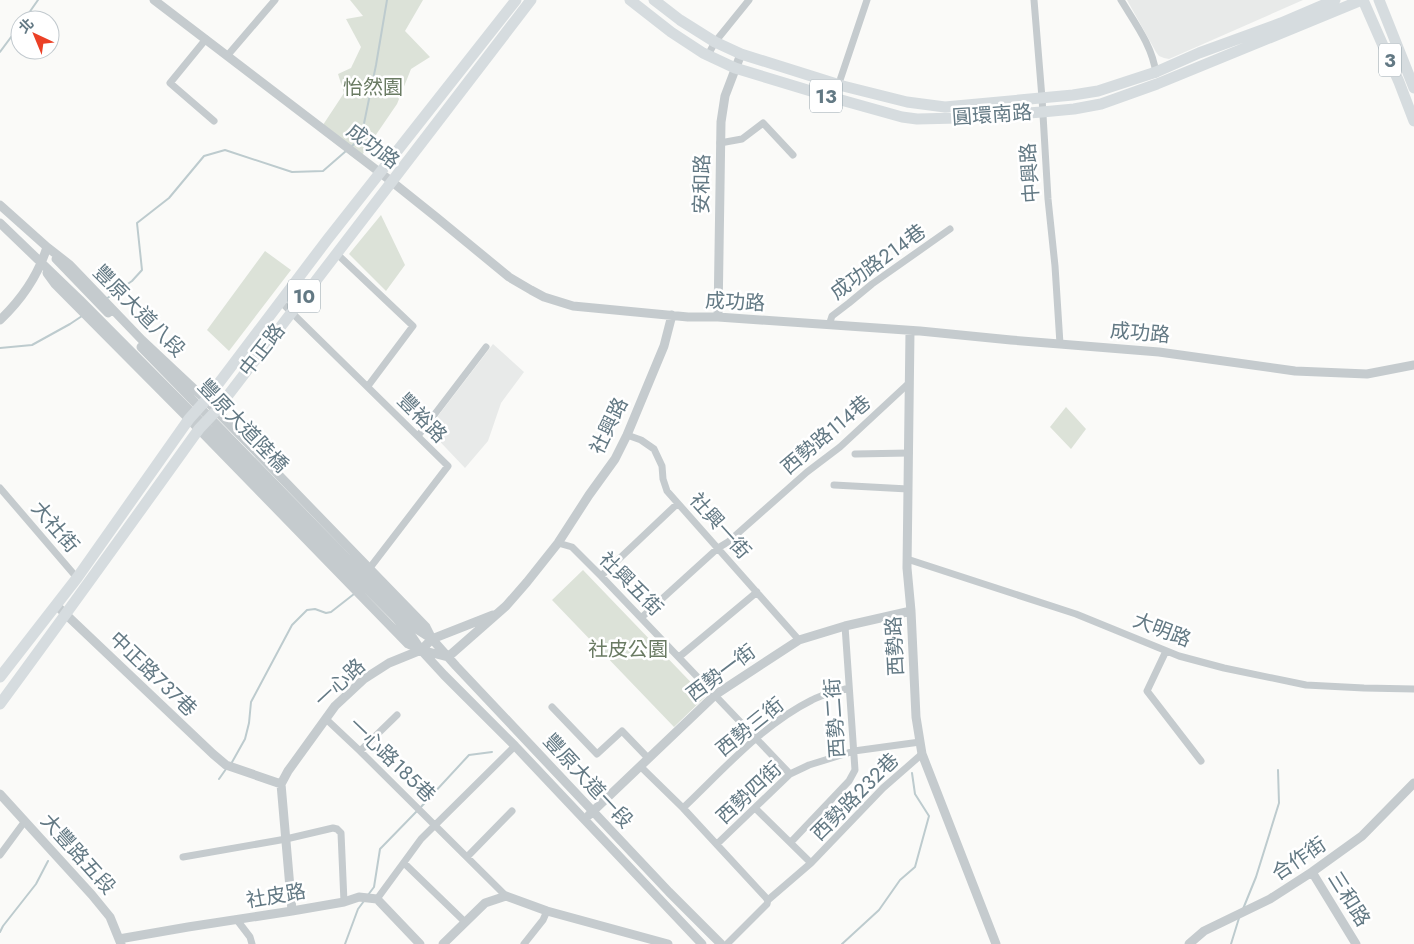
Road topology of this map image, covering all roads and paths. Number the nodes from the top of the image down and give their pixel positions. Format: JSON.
{"nodes":[{"id":1,"x":154,"y":0,"type":"edge"},
{"id":2,"x":275,"y":0,"type":"edge"},
{"id":3,"x":516,"y":0,"type":"edge"},
{"id":4,"x":531,"y":0,"type":"edge"},
{"id":5,"x":631,"y":0,"type":"edge"},
{"id":6,"x":654,"y":0,"type":"edge"},
{"id":7,"x":749,"y":0,"type":"edge"},
{"id":8,"x":867,"y":0,"type":"edge"},
{"id":9,"x":1034,"y":0,"type":"edge"},
{"id":10,"x":1121,"y":0,"type":"edge"},
{"id":11,"x":1335,"y":0,"type":"edge"},
{"id":12,"x":1362,"y":0,"type":"edge"},
{"id":13,"x":1379,"y":0,"type":"edge"},
{"id":14,"x":206,"y":40,"type":"junction"},
{"id":15,"x":715,"y":42,"type":"junction"},
{"id":16,"x":740,"y":54,"type":"junction"},
{"id":17,"x":708,"y":55,"type":"junction"},
{"id":18,"x":227,"y":56,"type":"junction"},
{"id":19,"x":735,"y":68,"type":"junction"},
{"id":20,"x":1156,"y":72,"type":"junction"},
{"id":21,"x":839,"y":84,"type":"junction"},
{"id":22,"x":1157,"y":84,"type":"junction"},
{"id":23,"x":1414,"y":88,"type":"edge"},
{"id":24,"x":834,"y":98,"type":"junction"},
{"id":25,"x":1042,"y":98,"type":"junction"},
{"id":26,"x":1042,"y":112,"type":"junction"},
{"id":27,"x":214,"y":121,"type":"dead end"},
{"id":28,"x":1414,"y":121,"type":"edge"},
{"id":29,"x":720,"y":143,"type":"junction"},
{"id":30,"x":793,"y":155,"type":"dead end"},
{"id":31,"x":379,"y":173,"type":"junction"},
{"id":32,"x":391,"y":181,"type":"junction"},
{"id":33,"x":0,"y":205,"type":"edge"},
{"id":34,"x":0,"y":223,"type":"edge"},
{"id":35,"x":950,"y":229,"type":"dead end"},
{"id":36,"x":47,"y":247,"type":"junction"},
{"id":37,"x":336,"y":253,"type":"junction"},
{"id":38,"x":58,"y":262,"type":"joint"},
{"id":39,"x":42,"y":264,"type":"junction"},
{"id":40,"x":50,"y":270,"type":"joint"},
{"id":41,"x":281,"y":302,"type":"junction"},
{"id":42,"x":292,"y":312,"type":"junction"},
{"id":43,"x":672,"y":315,"type":"junction"},
{"id":44,"x":718,"y":317,"type":"junction"},
{"id":45,"x":0,"y":320,"type":"edge"},
{"id":46,"x":829,"y":325,"type":"junction"},
{"id":47,"x":910,"y":331,"type":"junction"},
{"id":48,"x":1060,"y":344,"type":"junction"},
{"id":49,"x":486,"y":347,"type":"dead end"},
{"id":50,"x":1414,"y":365,"type":"edge"},
{"id":51,"x":909,"y":383,"type":"junction"},
{"id":52,"x":368,"y":386,"type":"junction"},
{"id":53,"x":206,"y":400,"type":"junction"},
{"id":54,"x":216,"y":411,"type":"junction"},
{"id":55,"x":189,"y":419,"type":"junction"},
{"id":56,"x":199,"y":429,"type":"junction"},
{"id":57,"x":628,"y":435,"type":"junction"},
{"id":58,"x":418,"y":436,"type":"junction"},
{"id":59,"x":908,"y":453,"type":"junction"},
{"id":60,"x":855,"y":454,"type":"dead end"},
{"id":61,"x":834,"y":485,"type":"dead end"},
{"id":62,"x":0,"y":488,"type":"edge"},
{"id":63,"x":908,"y":489,"type":"junction"},
{"id":64,"x":678,"y":504,"type":"junction"},
{"id":65,"x":558,"y":542,"type":"junction"},
{"id":66,"x":718,"y":548,"type":"junction"},
{"id":67,"x":907,"y":559,"type":"junction"},
{"id":68,"x":369,"y":569,"type":"junction"},
{"id":69,"x":601,"y":576,"type":"junction"},
{"id":70,"x":82,"y":582,"type":"junction"},
{"id":71,"x":758,"y":592,"type":"junction"},
{"id":72,"x":56,"y":606,"type":"junction"},
{"id":73,"x":911,"y":610,"type":"junction"},
{"id":74,"x":498,"y":613,"type":"junction"},
{"id":75,"x":66,"y":615,"type":"junction"},
{"id":76,"x":398,"y":616,"type":"junction"},
{"id":77,"x":642,"y":617,"type":"junction"},
{"id":78,"x":845,"y":626,"type":"junction"},
{"id":79,"x":432,"y":639,"type":"junction"},
{"id":80,"x":799,"y":640,"type":"junction"},
{"id":81,"x":421,"y":650,"type":"junction"},
{"id":82,"x":1166,"y":651,"type":"junction"},
{"id":83,"x":448,"y":657,"type":"junction"},
{"id":84,"x":679,"y":657,"type":"junction"},
{"id":85,"x":0,"y":677,"type":"edge"},
{"id":86,"x":848,"y":688,"type":"junction"},
{"id":87,"x":1414,"y":689,"type":"edge"},
{"id":88,"x":715,"y":695,"type":"junction"},
{"id":89,"x":0,"y":704,"type":"edge"},
{"id":90,"x":552,"y":707,"type":"dead end"},
{"id":91,"x":397,"y":715,"type":"dead end"},
{"id":92,"x":326,"y":719,"type":"junction"},
{"id":93,"x":757,"y":738,"type":"junction"},
{"id":94,"x":920,"y":742,"type":"junction"},
{"id":95,"x":515,"y":746,"type":"junction"},
{"id":96,"x":360,"y":751,"type":"junction"},
{"id":97,"x":854,"y":751,"type":"junction"},
{"id":98,"x":922,"y":754,"type":"junction"},
{"id":99,"x":648,"y":758,"type":"junction"},
{"id":100,"x":1201,"y":761,"type":"dead end"},
{"id":101,"x":640,"y":766,"type":"junction"},
{"id":102,"x":790,"y":774,"type":"junction"},
{"id":103,"x":1414,"y":783,"type":"edge"},
{"id":104,"x":281,"y":784,"type":"junction"},
{"id":105,"x":0,"y":794,"type":"edge"},
{"id":106,"x":683,"y":808,"type":"junction"},
{"id":107,"x":755,"y":808,"type":"junction"},
{"id":108,"x":512,"y":810,"type":"dead end"},
{"id":109,"x":593,"y":812,"type":"junction"},
{"id":110,"x":584,"y":820,"type":"junction"},
{"id":111,"x":25,"y":821,"type":"junction"},
{"id":112,"x":435,"y":825,"type":"junction"},
{"id":113,"x":286,"y":839,"type":"junction"},
{"id":114,"x":790,"y":842,"type":"junction"},
{"id":115,"x":717,"y":844,"type":"junction"},
{"id":116,"x":0,"y":855,"type":"edge"},
{"id":117,"x":183,"y":857,"type":"dead end"},
{"id":118,"x":468,"y":857,"type":"junction"},
{"id":119,"x":404,"y":863,"type":"junction"},
{"id":120,"x":811,"y":863,"type":"junction"},
{"id":121,"x":1312,"y":872,"type":"junction"},
{"id":122,"x":506,"y":896,"type":"junction"},
{"id":123,"x":377,"y":899,"type":"junction"},
{"id":124,"x":768,"y":900,"type":"junction"},
{"id":125,"x":344,"y":902,"type":"junction"},
{"id":126,"x":292,"y":911,"type":"junction"},
{"id":127,"x":547,"y":911,"type":"junction"},
{"id":128,"x":237,"y":920,"type":"junction"},
{"id":129,"x":465,"y":922,"type":"junction"},
{"id":130,"x":120,"y":942,"type":"edge"},
{"id":131,"x":252,"y":944,"type":"edge"},
{"id":132,"x":420,"y":944,"type":"edge"},
{"id":133,"x":443,"y":944,"type":"edge"},
{"id":134,"x":524,"y":944,"type":"edge"},
{"id":135,"x":668,"y":944,"type":"edge"},
{"id":136,"x":702,"y":944,"type":"edge"},
{"id":137,"x":721,"y":944,"type":"edge"},
{"id":138,"x":727,"y":944,"type":"edge"},
{"id":139,"x":996,"y":944,"type":"edge"},
{"id":140,"x":1189,"y":944,"type":"edge"},
{"id":141,"x":1356,"y":944,"type":"edge"}],
"edges":[{"from":1,"to":14,"type":"street","name":"成功路"},
{"from":2,"to":18,"type":"street"},
{"from":3,"to":31,"type":"main road","name":"中正路","number":"10"},
{"from":4,"to":32,"type":"main road","name":"中正路","number":"10"},
{"from":5,"to":17,"type":"main road","name":"圓環南路","number":"13"},
{"from":6,"to":15,"type":"main road","name":"圓環南路","number":"13"},
{"from":7,"to":15,"type":"street"},
{"from":8,"to":21,"type":"street"},
{"from":9,"to":25,"type":"street","name":"中興路"},
{"from":10,"to":20,"type":"street"},
{"from":11,"to":20,"type":"main road","name":"圓環南路","number":"13"},
{"from":12,"to":22,"type":"main road","name":"圓環南路","number":"13"},
{"from":12,"to":28,"type":"main road","number":"3"},
{"from":13,"to":23,"type":"main road","number":"3"},
{"from":14,"to":18,"type":"street","name":"成功路"},
{"from":14,"to":27,"type":"street"},
{"from":15,"to":16,"type":"main road","name":"圓環南路","number":"13"},
{"from":15,"to":17,"type":"street"},
{"from":16,"to":19,"type":"street","name":"安和路"},
{"from":16,"to":21,"type":"main road","name":"圓環南路","number":"13"},
{"from":17,"to":19,"type":"main road","name":"圓環南路","number":"13"},
{"from":18,"to":31,"type":"street","name":"成功路"},
{"from":19,"to":24,"type":"main road","name":"圓環南路","number":"13"},
{"from":19,"to":29,"type":"street","name":"安和路"},
{"from":20,"to":22,"type":"street"},
{"from":20,"to":25,"type":"main road","name":"圓環南路","number":"13"},
{"from":21,"to":24,"type":"street"},
{"from":21,"to":25,"type":"main road","name":"圓環南路","number":"13"},
{"from":22,"to":26,"type":"main road","name":"圓環南路","number":"13"},
{"from":24,"to":26,"type":"main road","name":"圓環南路","number":"13"},
{"from":25,"to":26,"type":"street","name":"中興路"},
{"from":26,"to":48,"type":"street","name":"中興路"},
{"from":29,"to":30,"type":"street"},
{"from":29,"to":44,"type":"street","name":"安和路"},
{"from":31,"to":32,"type":"street","name":"成功路"},
{"from":31,"to":41,"type":"main road","name":"中正路","number":"10"},
{"from":32,"to":37,"type":"main road","name":"中正路","number":"10"},
{"from":32,"to":43,"type":"street","name":"成功路"},
{"from":33,"to":36,"type":"street","name":"豐原大道八段"},
{"from":34,"to":39,"type":"street","name":"豐原大道八段"},
{"from":35,"to":46,"type":"street","name":"成功路214巷"},
{"from":36,"to":38,"type":"street","name":"豐原大道八段"},
{"from":36,"to":39,"type":"street"},
{"from":36,"to":53,"type":"street","name":"豐原大道八段"},
{"from":37,"to":42,"type":"main road","name":"中正路","number":"10"},
{"from":37,"to":52,"type":"street"},
{"from":38,"to":76,"type":"street","name":"豐原大道陸橋"},
{"from":39,"to":40,"type":"street","name":"豐原大道八段"},
{"from":39,"to":45,"type":"street"},
{"from":39,"to":55,"type":"street","name":"豐原大道八段"},
{"from":40,"to":76,"type":"street","name":"豐原大道陸橋"},
{"from":41,"to":42,"type":"street","name":"豐裕路"},
{"from":41,"to":53,"type":"main road","name":"中正路","number":"10"},
{"from":42,"to":52,"type":"street","name":"豐裕路"},
{"from":42,"to":54,"type":"main road","name":"中正路","number":"10"},
{"from":43,"to":44,"type":"street","name":"成功路"},
{"from":43,"to":57,"type":"street","name":"社興路"},
{"from":44,"to":46,"type":"street","name":"成功路"},
{"from":46,"to":47,"type":"street","name":"成功路"},
{"from":47,"to":48,"type":"street","name":"成功路"},
{"from":47,"to":51,"type":"street","name":"西勢路"},
{"from":48,"to":50,"type":"street","name":"成功路"},
{"from":49,"to":58,"type":"street"},
{"from":51,"to":59,"type":"street","name":"西勢路"},
{"from":51,"to":66,"type":"street","name":"西勢路114巷"},
{"from":52,"to":58,"type":"street","name":"豐裕路"},
{"from":53,"to":54,"type":"street","name":"豐原大道一段"},
{"from":53,"to":55,"type":"main road","name":"中正路","number":"10"},
{"from":54,"to":56,"type":"main road","name":"中正路","number":"10"},
{"from":54,"to":68,"type":"street","name":"豐原大道一段"},
{"from":55,"to":56,"type":"street","name":"豐原大道一段"},
{"from":55,"to":70,"type":"main road","name":"中正路","number":"10"},
{"from":56,"to":70,"type":"main road","name":"中正路","number":"10"},
{"from":56,"to":81,"type":"street","name":"豐原大道一段"},
{"from":57,"to":64,"type":"street","name":"社興一街"},
{"from":57,"to":65,"type":"street","name":"社興路"},
{"from":58,"to":68,"type":"street","name":"豐裕路"},
{"from":59,"to":60,"type":"street"},
{"from":59,"to":63,"type":"street","name":"西勢路"},
{"from":61,"to":63,"type":"street"},
{"from":62,"to":70,"type":"street","name":"大社街"},
{"from":63,"to":67,"type":"street","name":"西勢路"},
{"from":64,"to":66,"type":"street","name":"社興一街"},
{"from":64,"to":69,"type":"street"},
{"from":65,"to":69,"type":"street","name":"社興五街"},
{"from":65,"to":74,"type":"street"},
{"from":66,"to":71,"type":"street","name":"社興一街"},
{"from":66,"to":77,"type":"street","name":"西勢路114巷"},
{"from":67,"to":73,"type":"street","name":"西勢路"},
{"from":67,"to":82,"type":"street","name":"大明路"},
{"from":68,"to":79,"type":"street","name":"豐原大道一段"},
{"from":69,"to":77,"type":"street","name":"社興五街"},
{"from":70,"to":72,"type":"main road","name":"中正路","number":"10"},
{"from":70,"to":75,"type":"main road","name":"中正路","number":"10"},
{"from":71,"to":80,"type":"street","name":"社興一街"},
{"from":71,"to":84,"type":"street"},
{"from":72,"to":75,"type":"street","name":"中正路737巷"},
{"from":72,"to":85,"type":"main road","name":"中正路","number":"10"},
{"from":73,"to":78,"type":"street","name":"西勢一街"},
{"from":73,"to":94,"type":"street","name":"西勢路"},
{"from":74,"to":79,"type":"street"},
{"from":74,"to":83,"type":"street"},
{"from":75,"to":89,"type":"main road","name":"中正路","number":"10"},
{"from":75,"to":104,"type":"street","name":"中正路737巷"},
{"from":76,"to":79,"type":"street","name":"豐原大道一段"},
{"from":76,"to":81,"type":"street","name":"豐原大道一段"},
{"from":77,"to":84,"type":"street","name":"社興五街"},
{"from":78,"to":80,"type":"street","name":"西勢一街"},
{"from":78,"to":86,"type":"street","name":"西勢二街"},
{"from":79,"to":81,"type":"street"},
{"from":79,"to":83,"type":"street","name":"豐原大道一段"},
{"from":80,"to":88,"type":"street","name":"西勢一街"},
{"from":81,"to":83,"type":"street"},
{"from":81,"to":92,"type":"street","name":"一心路"},
{"from":81,"to":95,"type":"street","name":"豐原大道一段"},
{"from":82,"to":87,"type":"street","name":"大明路"},
{"from":82,"to":100,"type":"street"},
{"from":83,"to":109,"type":"street","name":"豐原大道一段"},
{"from":84,"to":88,"type":"street","name":"社興五街"},
{"from":86,"to":93,"type":"street","name":"西勢三街"},
{"from":86,"to":97,"type":"street","name":"西勢二街"},
{"from":88,"to":93,"type":"street","name":"社興五街"},
{"from":88,"to":99,"type":"street","name":"西勢一街"},
{"from":90,"to":99,"type":"street"},
{"from":91,"to":96,"type":"street"},
{"from":92,"to":96,"type":"street","name":"一心路185巷"},
{"from":92,"to":104,"type":"street","name":"一心路"},
{"from":93,"to":102,"type":"street","name":"社興五街"},
{"from":93,"to":106,"type":"street","name":"西勢三街"},
{"from":94,"to":97,"type":"street","name":"西勢四街"},
{"from":94,"to":98,"type":"street","name":"西勢路"},
{"from":95,"to":110,"type":"street","name":"豐原大道一段"},
{"from":95,"to":112,"type":"street"},
{"from":96,"to":112,"type":"street","name":"一心路185巷"},
{"from":97,"to":102,"type":"street","name":"西勢四街"},
{"from":97,"to":114,"type":"street","name":"西勢二街"},
{"from":98,"to":120,"type":"street","name":"西勢路232巷"},
{"from":98,"to":139,"type":"street","name":"西勢路"},
{"from":99,"to":101,"type":"street","name":"西勢一街"},
{"from":101,"to":106,"type":"street"},
{"from":101,"to":109,"type":"street","name":"西勢一街"},
{"from":102,"to":107,"type":"street","name":"西勢四街"},
{"from":103,"to":121,"type":"street","name":"合作街"},
{"from":104,"to":113,"type":"street"},
{"from":105,"to":111,"type":"street","name":"大豐路五段"},
{"from":106,"to":115,"type":"street"},
{"from":107,"to":114,"type":"street"},
{"from":107,"to":115,"type":"street","name":"西勢四街"},
{"from":108,"to":118,"type":"street"},
{"from":109,"to":110,"type":"street","name":"西勢一街"},
{"from":109,"to":137,"type":"street","name":"豐原大道一段"},
{"from":110,"to":136,"type":"street","name":"豐原大道一段"},
{"from":111,"to":116,"type":"street"},
{"from":111,"to":130,"type":"street","name":"大豐路五段"},
{"from":112,"to":118,"type":"street","name":"一心路185巷"},
{"from":112,"to":119,"type":"street"},
{"from":113,"to":117,"type":"street"},
{"from":113,"to":125,"type":"street"},
{"from":113,"to":126,"type":"street"},
{"from":114,"to":120,"type":"street"},
{"from":115,"to":124,"type":"street"},
{"from":118,"to":122,"type":"street","name":"一心路185巷"},
{"from":119,"to":123,"type":"street"},
{"from":119,"to":129,"type":"street"},
{"from":120,"to":124,"type":"street","name":"西勢路232巷"},
{"from":121,"to":140,"type":"street","name":"合作街"},
{"from":121,"to":141,"type":"street","name":"三和路"},
{"from":122,"to":127,"type":"street"},
{"from":122,"to":129,"type":"street"},
{"from":123,"to":125,"type":"street","name":"社皮路"},
{"from":123,"to":132,"type":"street"},
{"from":124,"to":138,"type":"street","name":"西勢路232巷"},
{"from":125,"to":126,"type":"street","name":"社皮路"},
{"from":126,"to":128,"type":"street","name":"社皮路"},
{"from":127,"to":134,"type":"street"},
{"from":127,"to":135,"type":"street"},
{"from":128,"to":130,"type":"street","name":"社皮路"},
{"from":128,"to":131,"type":"street"},
{"from":129,"to":133,"type":"street"}]}
